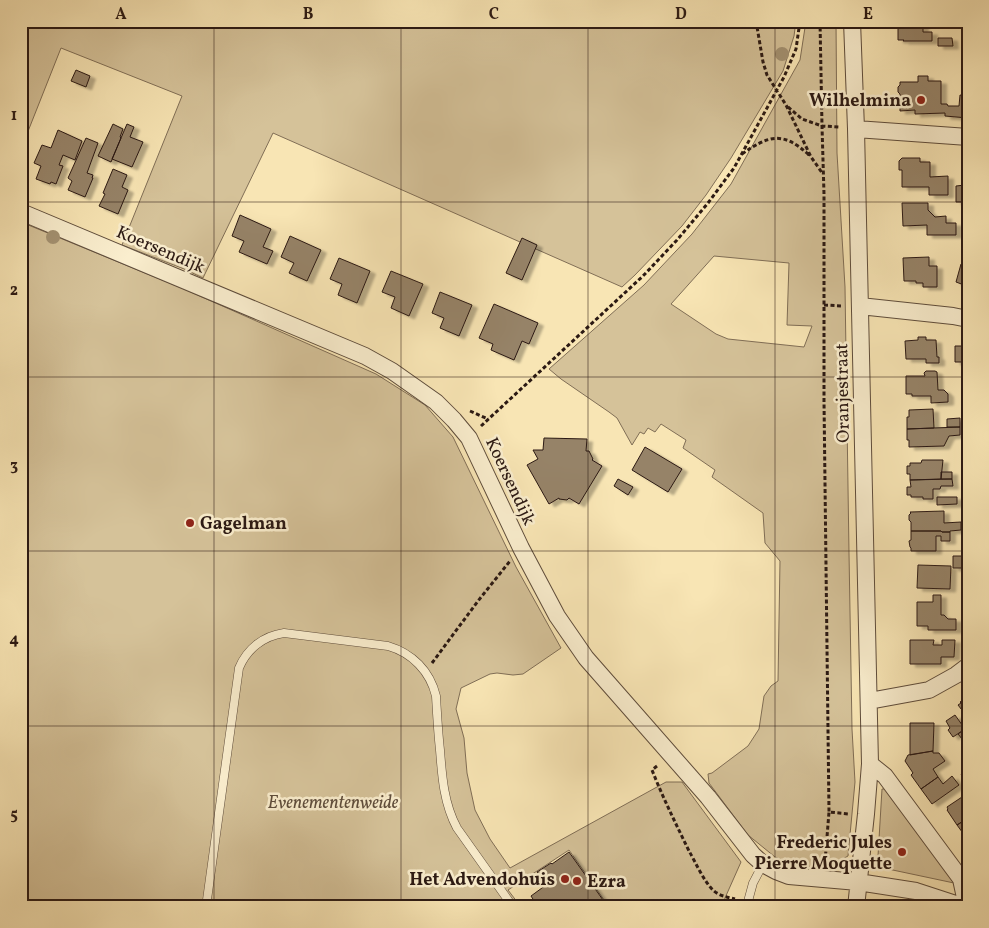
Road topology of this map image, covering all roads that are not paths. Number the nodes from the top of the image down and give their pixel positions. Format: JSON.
{"nodes":[{"id":1,"x":852,"y":21,"type":"edge"},
{"id":2,"x":856,"y":129,"type":"junction"},
{"id":3,"x":968,"y":137,"type":"edge"},
{"id":4,"x":21,"y":212,"type":"edge"},
{"id":5,"x":860,"y":306,"type":"junction"},
{"id":6,"x":968,"y":319,"type":"edge"},
{"id":7,"x":968,"y":666,"type":"edge"},
{"id":8,"x":869,"y":702,"type":"junction"},
{"id":9,"x":870,"y":764,"type":"junction"},
{"id":10,"x":763,"y":864,"type":"junction"},
{"id":11,"x":858,"y":882,"type":"junction"},
{"id":12,"x":747,"y":905,"type":"road end"},
{"id":13,"x":206,"y":907,"type":"edge"},
{"id":14,"x":513,"y":907,"type":"edge"},
{"id":15,"x":856,"y":907,"type":"edge"},
{"id":16,"x":966,"y":907,"type":"edge"}],
"edges":[{"from":1,"to":2,"type":"street","name":"Oranjestraat"},
{"from":2,"to":3,"type":"street"},
{"from":2,"to":5,"type":"street","name":"Oranjestraat"},
{"from":4,"to":10,"type":"street","name":"Koersendijk"},
{"from":5,"to":6,"type":"street"},
{"from":5,"to":8,"type":"street","name":"Oranjestraat"},
{"from":7,"to":8,"type":"street"},
{"from":8,"to":9,"type":"street","name":"Oranjestraat"},
{"from":9,"to":11,"type":"street","name":"Oranjestraat"},
{"from":9,"to":16,"type":"street"},
{"from":10,"to":11,"type":"street","name":"Koersendijk"},
{"from":10,"to":12,"type":"lane"},
{"from":11,"to":15,"type":"street","name":"Oranjestraat"},
{"from":11,"to":16,"type":"street","name":"Koersendijk"},
{"from":13,"to":14,"type":"lane"}]}
